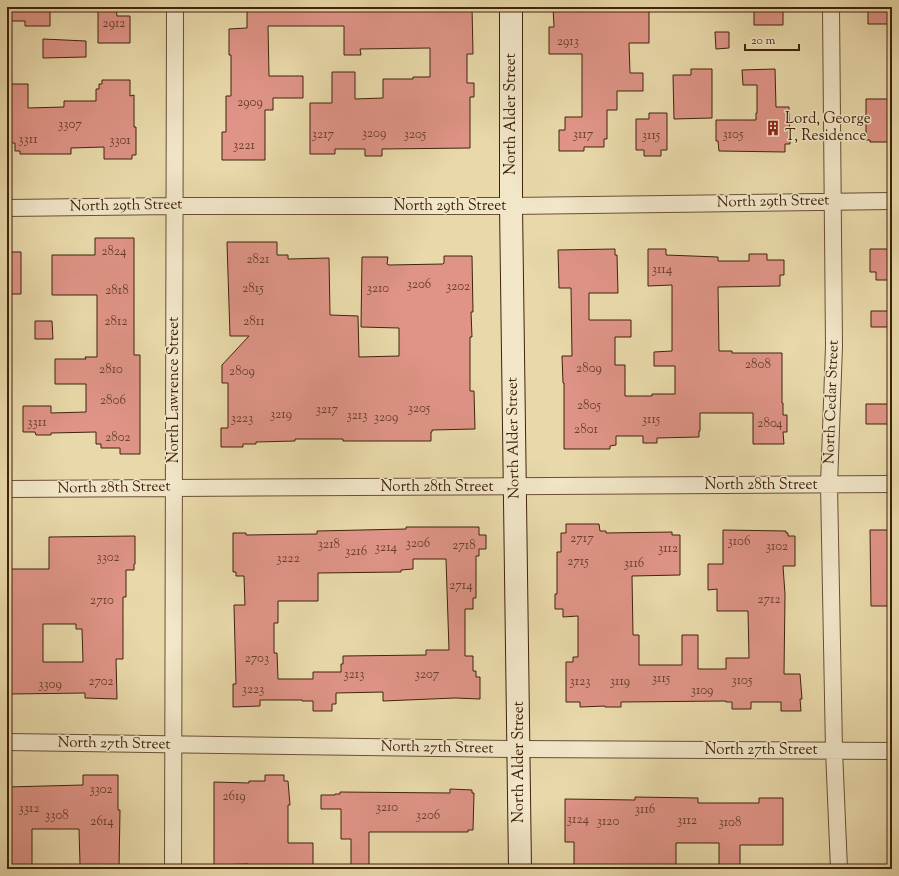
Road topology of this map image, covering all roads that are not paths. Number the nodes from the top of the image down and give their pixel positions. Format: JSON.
{"nodes":[{"id":1,"x":175,"y":7,"type":"edge"},
{"id":2,"x":512,"y":7,"type":"edge"},
{"id":3,"x":831,"y":7,"type":"edge"},
{"id":4,"x":892,"y":201,"type":"edge"},
{"id":5,"x":833,"y":202,"type":"junction"},
{"id":6,"x":175,"y":206,"type":"junction"},
{"id":7,"x":511,"y":206,"type":"junction"},
{"id":8,"x":7,"y":208,"type":"edge"},
{"id":9,"x":892,"y":484,"type":"edge"},
{"id":10,"x":829,"y":485,"type":"junction"},
{"id":11,"x":515,"y":487,"type":"junction"},
{"id":12,"x":174,"y":488,"type":"junction"},
{"id":13,"x":7,"y":490,"type":"edge"},
{"id":14,"x":7,"y":742,"type":"edge"},
{"id":15,"x":174,"y":745,"type":"junction"},
{"id":16,"x":519,"y":749,"type":"junction"},
{"id":17,"x":834,"y":750,"type":"junction"},
{"id":18,"x":892,"y":750,"type":"edge"},
{"id":19,"x":173,"y":869,"type":"edge"},
{"id":20,"x":520,"y":869,"type":"edge"},
{"id":21,"x":839,"y":869,"type":"edge"}],
"edges":[{"from":1,"to":6,"type":"street","name":"North Lawrence Street"},
{"from":2,"to":7,"type":"street","name":"North Alder Street"},
{"from":3,"to":5,"type":"street","name":"North Cedar Street"},
{"from":4,"to":5,"type":"street","name":"North 29th Street"},
{"from":5,"to":7,"type":"street","name":"North 29th Street"},
{"from":5,"to":10,"type":"street","name":"North Cedar Street"},
{"from":6,"to":7,"type":"street","name":"North 29th Street"},
{"from":6,"to":8,"type":"street","name":"North 29th Street"},
{"from":6,"to":12,"type":"street","name":"North Lawrence Street"},
{"from":7,"to":11,"type":"street","name":"North Alder Street"},
{"from":9,"to":10,"type":"street","name":"North 28th Street"},
{"from":10,"to":11,"type":"street","name":"North 28th Street"},
{"from":10,"to":17,"type":"street","name":"North Cedar Street"},
{"from":11,"to":12,"type":"street","name":"North 28th Street"},
{"from":11,"to":16,"type":"street","name":"North Alder Street"},
{"from":12,"to":13,"type":"street","name":"North 28th Street"},
{"from":12,"to":15,"type":"street","name":"North Lawrence Street"},
{"from":14,"to":15,"type":"street","name":"North 27th Street"},
{"from":15,"to":16,"type":"street","name":"North 27th Street"},
{"from":15,"to":19,"type":"street","name":"North Lawrence Street"},
{"from":16,"to":17,"type":"street","name":"North 27th Street"},
{"from":16,"to":20,"type":"street","name":"North Alder Street"},
{"from":17,"to":18,"type":"street","name":"North 27th Street"},
{"from":17,"to":21,"type":"street","name":"North Cedar Street"}]}
